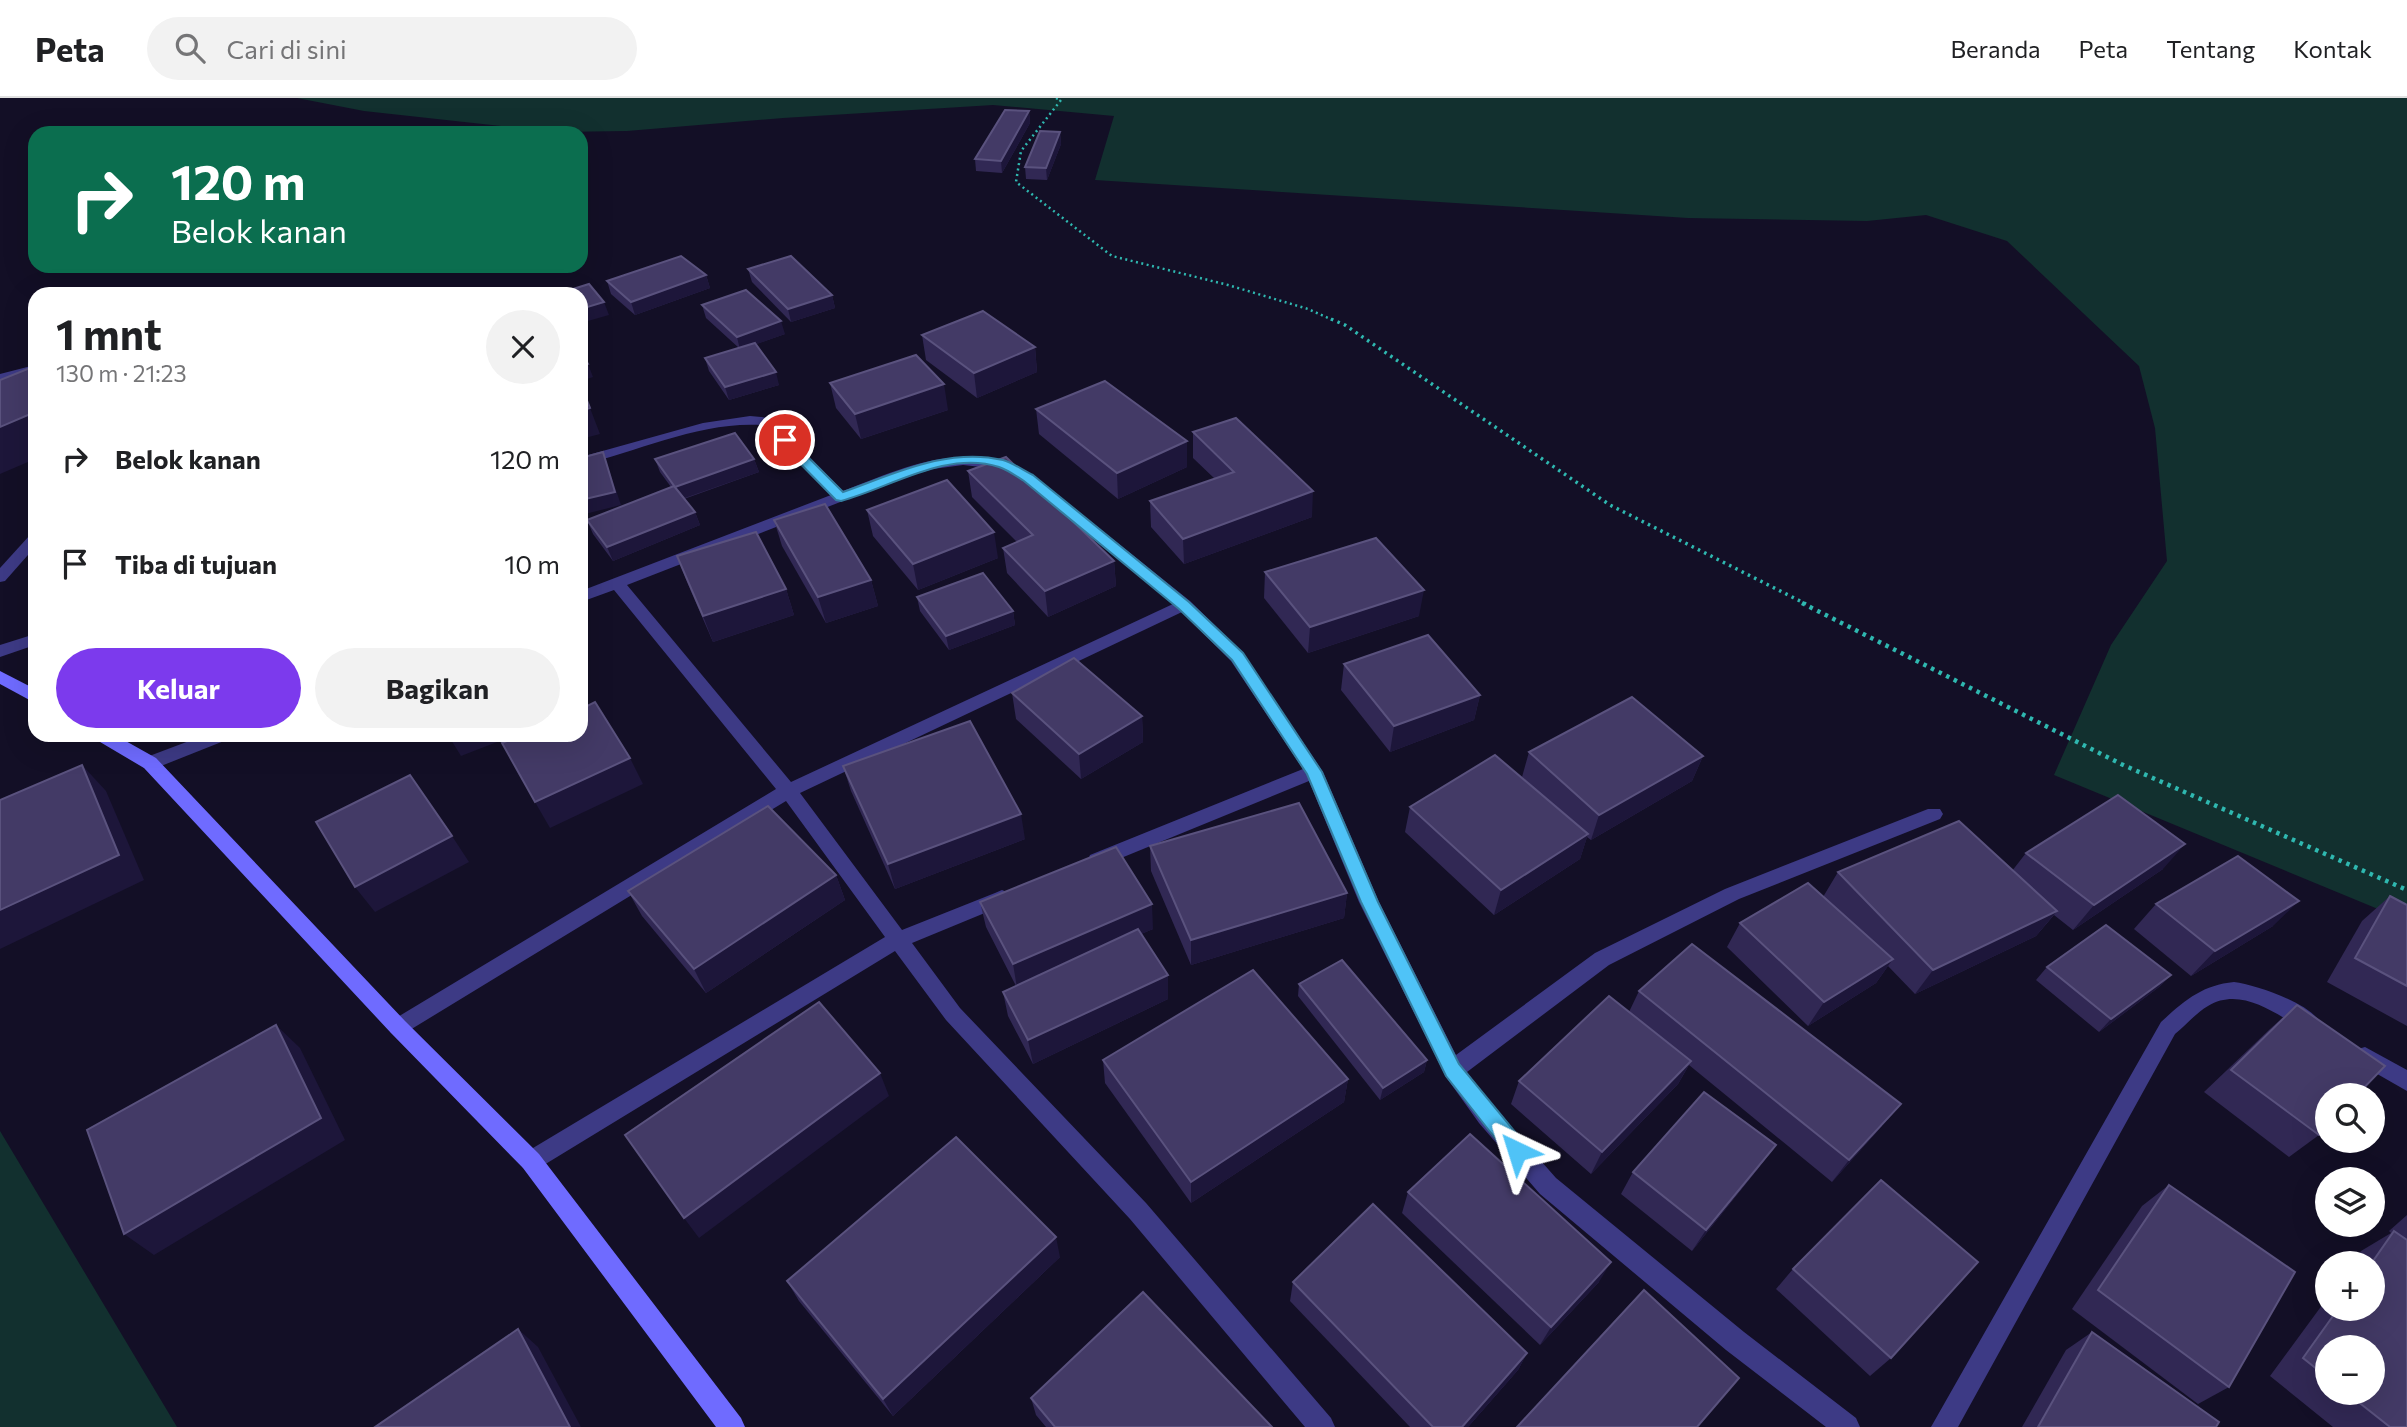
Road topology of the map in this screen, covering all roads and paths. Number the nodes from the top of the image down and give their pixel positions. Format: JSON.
{"nodes":[{"id":1,"x":1056,"y":98,"type":"edge"},
{"id":2,"x":28,"y":371,"type":"edge"},
{"id":3,"x":0,"y":378,"type":"edge"},
{"id":4,"x":588,"y":459,"type":"edge"},
{"id":5,"x":841,"y":497,"type":"junction"},
{"id":6,"x":28,"y":546,"type":"edge"},
{"id":7,"x":0,"y":578,"type":"edge"},
{"id":8,"x":617,"y":583,"type":"junction"},
{"id":9,"x":588,"y":594,"type":"edge"},
{"id":10,"x":1184,"y":606,"type":"junction"},
{"id":11,"x":28,"y":641,"type":"edge"},
{"id":12,"x":0,"y":651,"type":"edge"},
{"id":13,"x":0,"y":677,"type":"edge"},
{"id":14,"x":28,"y":693,"type":"edge"},
{"id":15,"x":113,"y":742,"type":"edge"},
{"id":16,"x":205,"y":742,"type":"edge"},
{"id":17,"x":150,"y":763,"type":"junction"},
{"id":18,"x":1314,"y":772,"type":"junction"},
{"id":19,"x":788,"y":791,"type":"junction"},
{"id":20,"x":1934,"y":814,"type":"dead end"},
{"id":21,"x":1074,"y":869,"type":"edge"},
{"id":22,"x":1024,"y":890,"type":"edge"},
{"id":23,"x":2407,"y":890,"type":"edge"},
{"id":24,"x":897,"y":940,"type":"junction"},
{"id":25,"x":398,"y":1027,"type":"junction"},
{"id":26,"x":2328,"y":1034,"type":"edge"},
{"id":27,"x":2351,"y":1048,"type":"edge"},
{"id":28,"x":1452,"y":1070,"type":"junction"},
{"id":29,"x":2407,"y":1082,"type":"edge"},
{"id":30,"x":531,"y":1161,"type":"junction"},
{"id":31,"x":732,"y":1427,"type":"edge"},
{"id":32,"x":1322,"y":1427,"type":"edge"},
{"id":33,"x":1847,"y":1427,"type":"edge"},
{"id":34,"x":1944,"y":1427,"type":"edge"}],
"edges":[{"from":1,"to":23,"type":"path"},
{"from":2,"to":3,"type":"street"},
{"from":4,"to":5,"type":"street"},
{"from":5,"to":8,"type":"street"},
{"from":5,"to":10,"type":"street"},
{"from":6,"to":7,"type":"street"},
{"from":8,"to":9,"type":"street"},
{"from":8,"to":19,"type":"street"},
{"from":10,"to":18,"type":"street"},
{"from":10,"to":19,"type":"street"},
{"from":11,"to":12,"type":"street"},
{"from":13,"to":14,"type":"street"},
{"from":15,"to":17,"type":"street"},
{"from":16,"to":17,"type":"street"},
{"from":17,"to":25,"type":"street"},
{"from":18,"to":21,"type":"street"},
{"from":18,"to":28,"type":"street"},
{"from":19,"to":24,"type":"street"},
{"from":19,"to":25,"type":"street"},
{"from":20,"to":28,"type":"street"},
{"from":22,"to":24,"type":"street"},
{"from":24,"to":30,"type":"street"},
{"from":24,"to":32,"type":"street"},
{"from":25,"to":30,"type":"street"},
{"from":26,"to":34,"type":"street"},
{"from":27,"to":29,"type":"street"},
{"from":28,"to":33,"type":"street"},
{"from":30,"to":31,"type":"street"}]}
